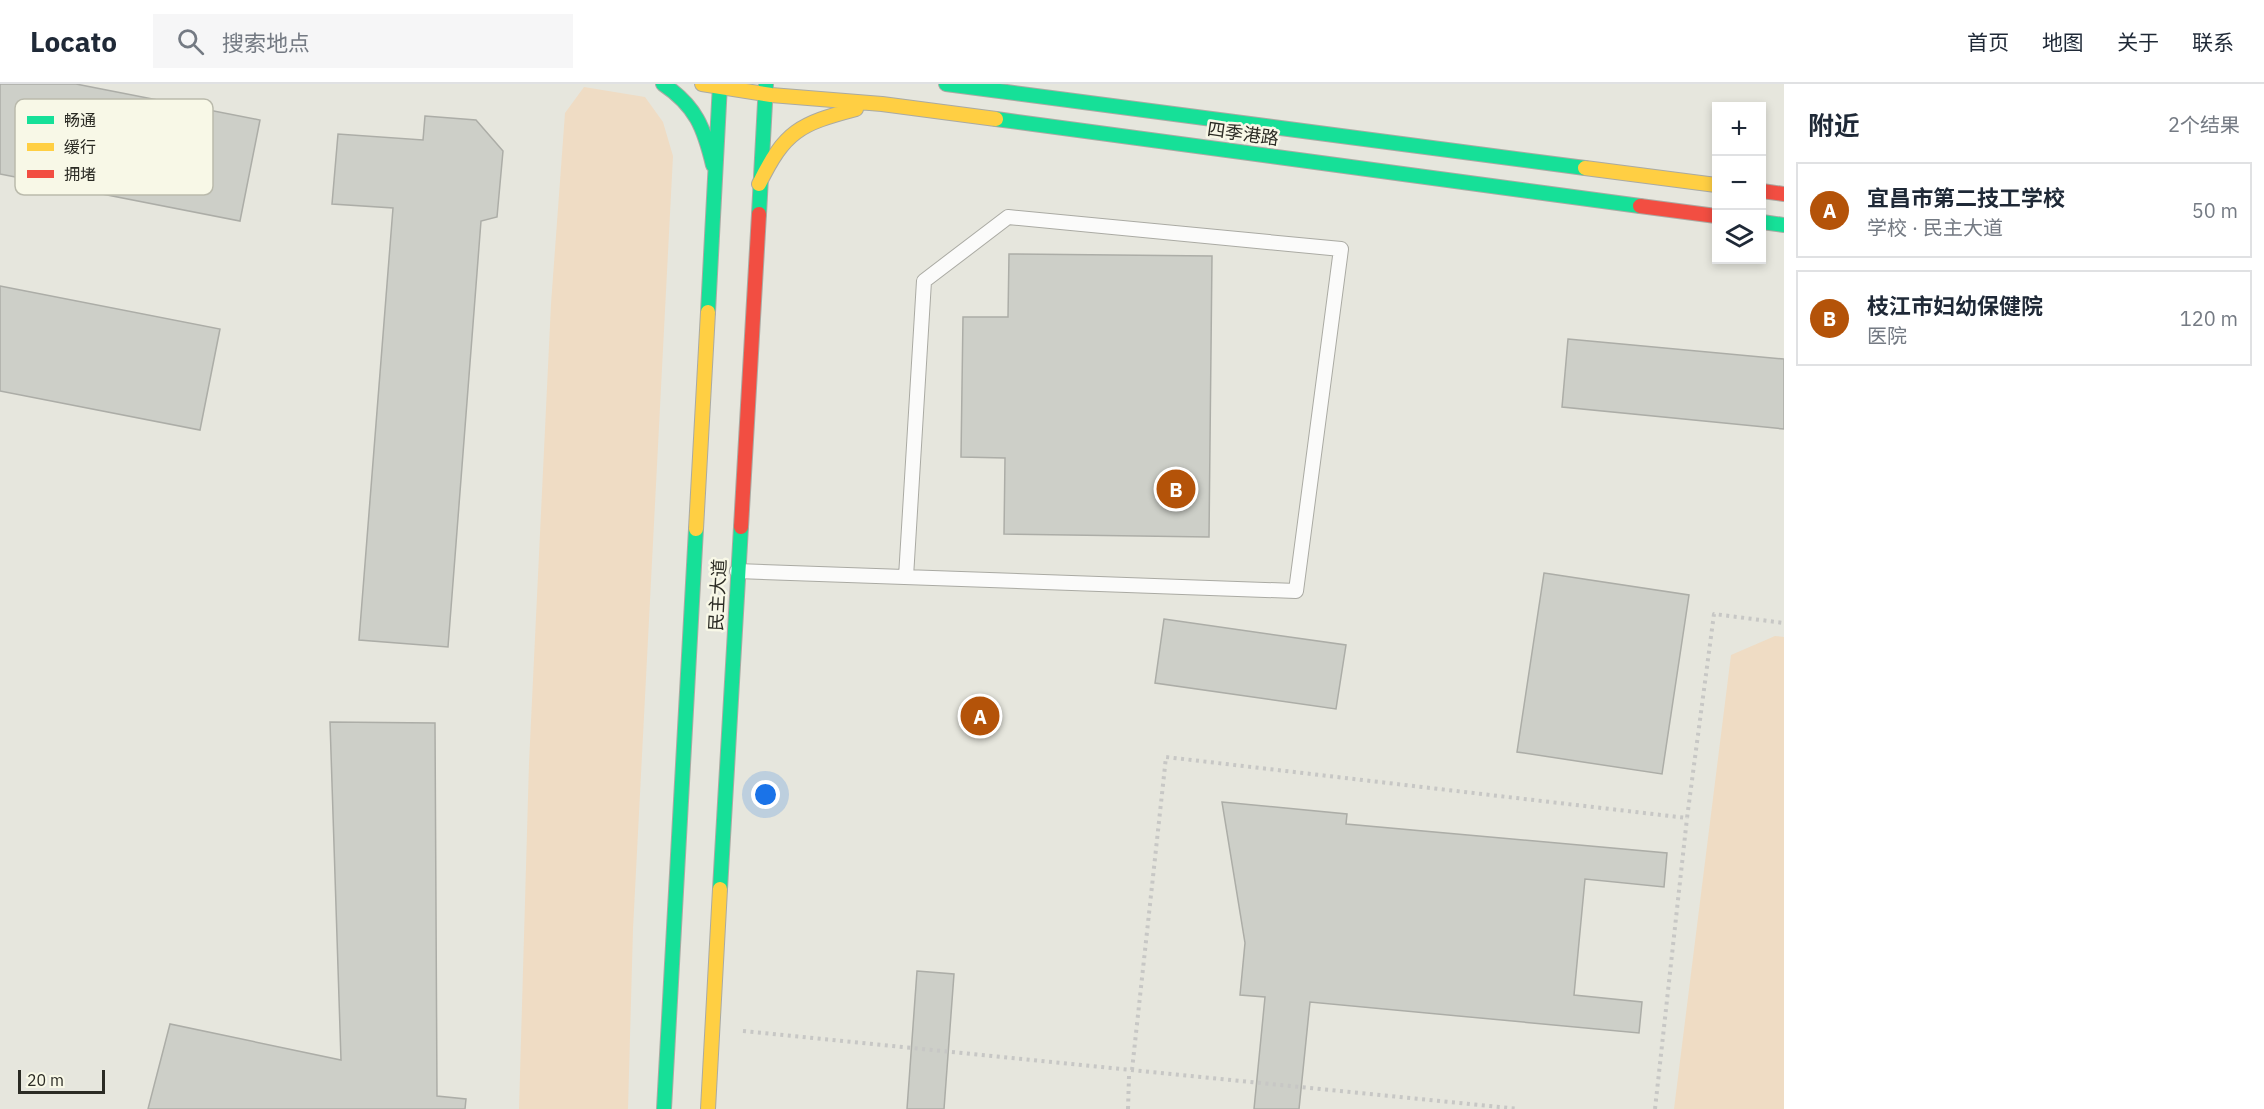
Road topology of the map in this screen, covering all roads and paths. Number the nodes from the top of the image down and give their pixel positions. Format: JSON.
{"nodes":[{"id":1,"x":663,"y":84,"type":"edge"},
{"id":2,"x":702,"y":84,"type":"edge"},
{"id":3,"x":946,"y":84,"type":"edge"},
{"id":4,"x":720,"y":86,"type":"edge"},
{"id":5,"x":765,"y":89,"type":"edge"},
{"id":6,"x":882,"y":104,"type":"junction"},
{"id":7,"x":715,"y":172,"type":"junction"},
{"id":8,"x":759,"y":184,"type":"junction"},
{"id":9,"x":1712,"y":184,"type":"edge"},
{"id":10,"x":1766,"y":192,"type":"edge"},
{"id":11,"x":1784,"y":194,"type":"edge"},
{"id":12,"x":1712,"y":215,"type":"edge"},
{"id":13,"x":1766,"y":223,"type":"edge"},
{"id":14,"x":1784,"y":225,"type":"edge"},
{"id":15,"x":737,"y":571,"type":"junction"},
{"id":16,"x":906,"y":577,"type":"junction"},
{"id":17,"x":1784,"y":623,"type":"edge"},
{"id":18,"x":1687,"y":818,"type":"junction"},
{"id":19,"x":712,"y":1028,"type":"junction"},
{"id":20,"x":1132,"y":1070,"type":"junction"},
{"id":21,"x":1129,"y":1076,"type":"dead end"},
{"id":22,"x":664,"y":1109,"type":"edge"},
{"id":23,"x":708,"y":1109,"type":"edge"},
{"id":24,"x":1128,"y":1109,"type":"edge"},
{"id":25,"x":1519,"y":1109,"type":"edge"},
{"id":26,"x":1655,"y":1109,"type":"edge"}],
"edges":[{"from":1,"to":7,"type":"street"},
{"from":2,"to":4,"type":"street","name":"四季港路"},
{"from":3,"to":9,"type":"street"},
{"from":4,"to":5,"type":"street","name":"四季港路"},
{"from":4,"to":7,"type":"street","name":"民主大道"},
{"from":5,"to":6,"type":"street","name":"四季港路"},
{"from":5,"to":8,"type":"street","name":"民主大道"},
{"from":6,"to":8,"type":"street"},
{"from":6,"to":12,"type":"street","name":"四季港路"},
{"from":7,"to":22,"type":"street","name":"民主大道"},
{"from":8,"to":15,"type":"street","name":"民主大道"},
{"from":10,"to":11,"type":"street"},
{"from":13,"to":14,"type":"street"},
{"from":15,"to":16,"type":"lane"},
{"from":15,"to":19,"type":"street","name":"民主大道"},
{"from":16,"to":16,"type":"lane"},
{"from":17,"to":18,"type":"path"},
{"from":18,"to":20,"type":"path"},
{"from":18,"to":26,"type":"path"},
{"from":19,"to":20,"type":"path"},
{"from":19,"to":23,"type":"street","name":"民主大道"},
{"from":20,"to":25,"type":"path"},
{"from":21,"to":24,"type":"path"}]}
